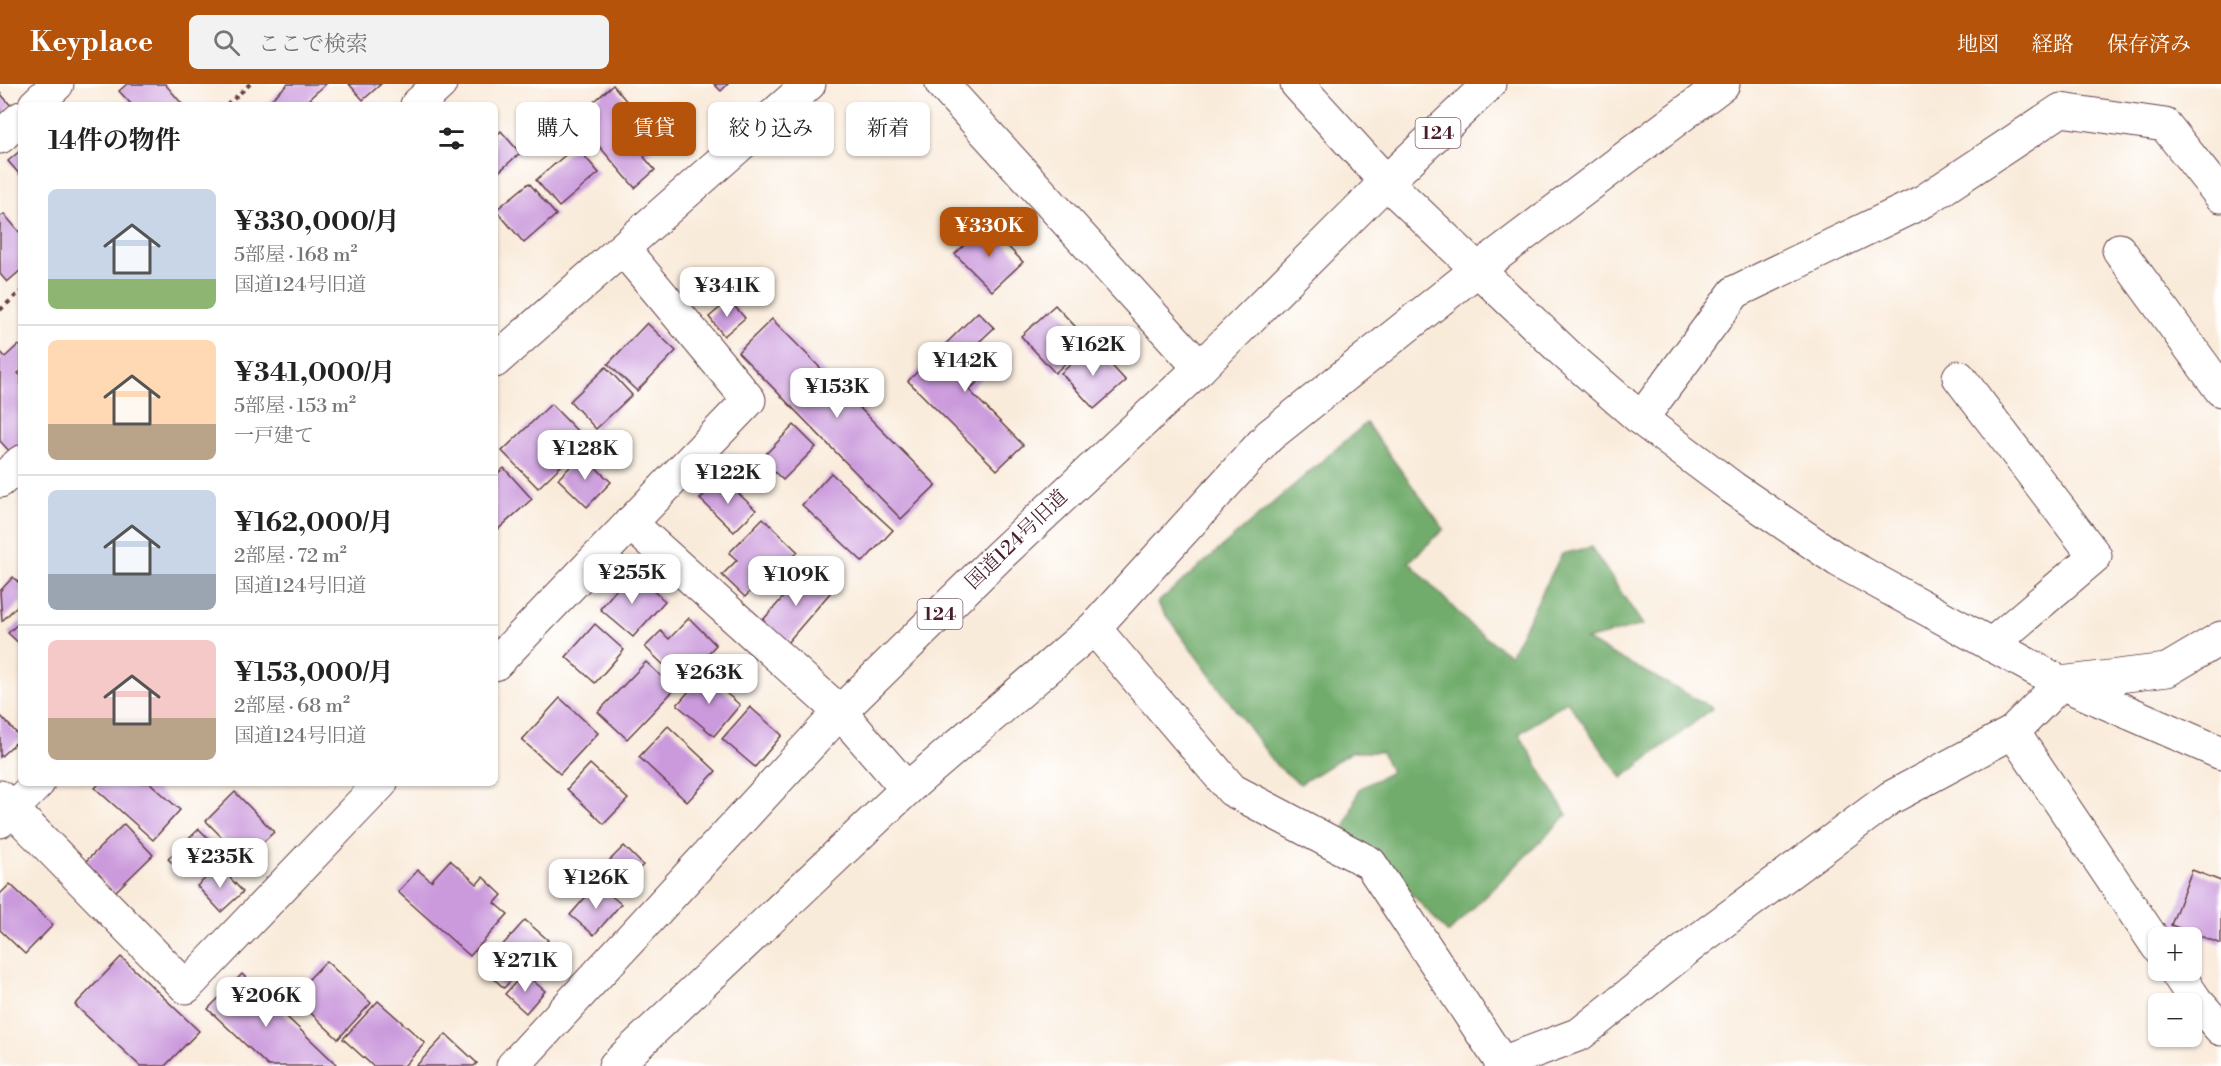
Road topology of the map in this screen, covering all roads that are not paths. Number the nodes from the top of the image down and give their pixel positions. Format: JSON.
{"nodes":[{"id":1,"x":57,"y":84,"type":"edge"},
{"id":2,"x":440,"y":84,"type":"edge"},
{"id":3,"x":809,"y":84,"type":"edge"},
{"id":4,"x":942,"y":84,"type":"edge"},
{"id":5,"x":1297,"y":84,"type":"edge"},
{"id":6,"x":1489,"y":84,"type":"edge"},
{"id":7,"x":1723,"y":84,"type":"edge"},
{"id":8,"x":38,"y":102,"type":"edge"},
{"id":9,"x":420,"y":102,"type":"edge"},
{"id":10,"x":18,"y":121,"type":"edge"},
{"id":11,"x":0,"y":137,"type":"edge"},
{"id":12,"x":1386,"y":182,"type":"junction"},
{"id":13,"x":2221,"y":196,"type":"edge"},
{"id":14,"x":624,"y":250,"type":"junction"},
{"id":15,"x":2119,"y":250,"type":"dead end"},
{"id":16,"x":1477,"y":270,"type":"junction"},
{"id":17,"x":498,"y":358,"type":"edge"},
{"id":18,"x":1200,"y":368,"type":"junction"},
{"id":19,"x":1959,"y":377,"type":"dead end"},
{"id":20,"x":2221,"y":390,"type":"edge"},
{"id":21,"x":1641,"y":419,"type":"junction"},
{"id":22,"x":18,"y":465,"type":"edge"},
{"id":23,"x":0,"y":481,"type":"edge"},
{"id":24,"x":630,"y":523,"type":"junction"},
{"id":25,"x":1094,"y":628,"type":"junction"},
{"id":26,"x":2221,"y":638,"type":"edge"},
{"id":27,"x":1991,"y":645,"type":"junction"},
{"id":28,"x":498,"y":661,"type":"edge"},
{"id":29,"x":2061,"y":683,"type":"junction"},
{"id":30,"x":840,"y":712,"type":"junction"},
{"id":31,"x":2013,"y":732,"type":"junction"},
{"id":32,"x":2221,"y":753,"type":"edge"},
{"id":33,"x":34,"y":786,"type":"edge"},
{"id":34,"x":378,"y":786,"type":"edge"},
{"id":35,"x":907,"y":789,"type":"junction"},
{"id":36,"x":4,"y":809,"type":"edge"},
{"id":37,"x":2148,"y":932,"type":"edge"},
{"id":38,"x":2182,"y":981,"type":"edge"},
{"id":39,"x":2221,"y":1029,"type":"edge"},
{"id":40,"x":1501,"y":1065,"type":"edge"},
{"id":41,"x":513,"y":1066,"type":"edge"},
{"id":42,"x":615,"y":1066,"type":"edge"}],
"edges":[{"from":1,"to":8,"type":"main road"},
{"from":2,"to":9,"type":"main road"},
{"from":3,"to":14,"type":"main road"},
{"from":4,"to":18,"type":"main road"},
{"from":5,"to":12,"type":"main road"},
{"from":6,"to":12,"type":"main road","name":"国道124号旧道","number":"124"},
{"from":7,"to":16,"type":"main road"},
{"from":10,"to":11,"type":"main road"},
{"from":12,"to":16,"type":"main road"},
{"from":12,"to":18,"type":"main road","name":"国道124号旧道","number":"124"},
{"from":13,"to":21,"type":"main road"},
{"from":14,"to":17,"type":"main road"},
{"from":14,"to":24,"type":"main road"},
{"from":15,"to":20,"type":"main road"},
{"from":16,"to":21,"type":"main road"},
{"from":16,"to":25,"type":"main road"},
{"from":18,"to":30,"type":"main road","name":"国道124号旧道","number":"124"},
{"from":19,"to":27,"type":"main road"},
{"from":21,"to":27,"type":"main road"},
{"from":22,"to":23,"type":"main road"},
{"from":24,"to":28,"type":"main road"},
{"from":24,"to":30,"type":"main road"},
{"from":25,"to":35,"type":"main road"},
{"from":25,"to":40,"type":"main road"},
{"from":26,"to":29,"type":"main road"},
{"from":27,"to":29,"type":"main road"},
{"from":29,"to":31,"type":"main road"},
{"from":29,"to":32,"type":"main road"},
{"from":30,"to":35,"type":"main road"},
{"from":30,"to":41,"type":"main road","name":"国道124号旧道","number":"124"},
{"from":31,"to":37,"type":"main road"},
{"from":31,"to":40,"type":"main road"},
{"from":33,"to":36,"type":"main road"},
{"from":34,"to":36,"type":"main road"},
{"from":35,"to":42,"type":"main road"},
{"from":38,"to":39,"type":"main road"}]}
